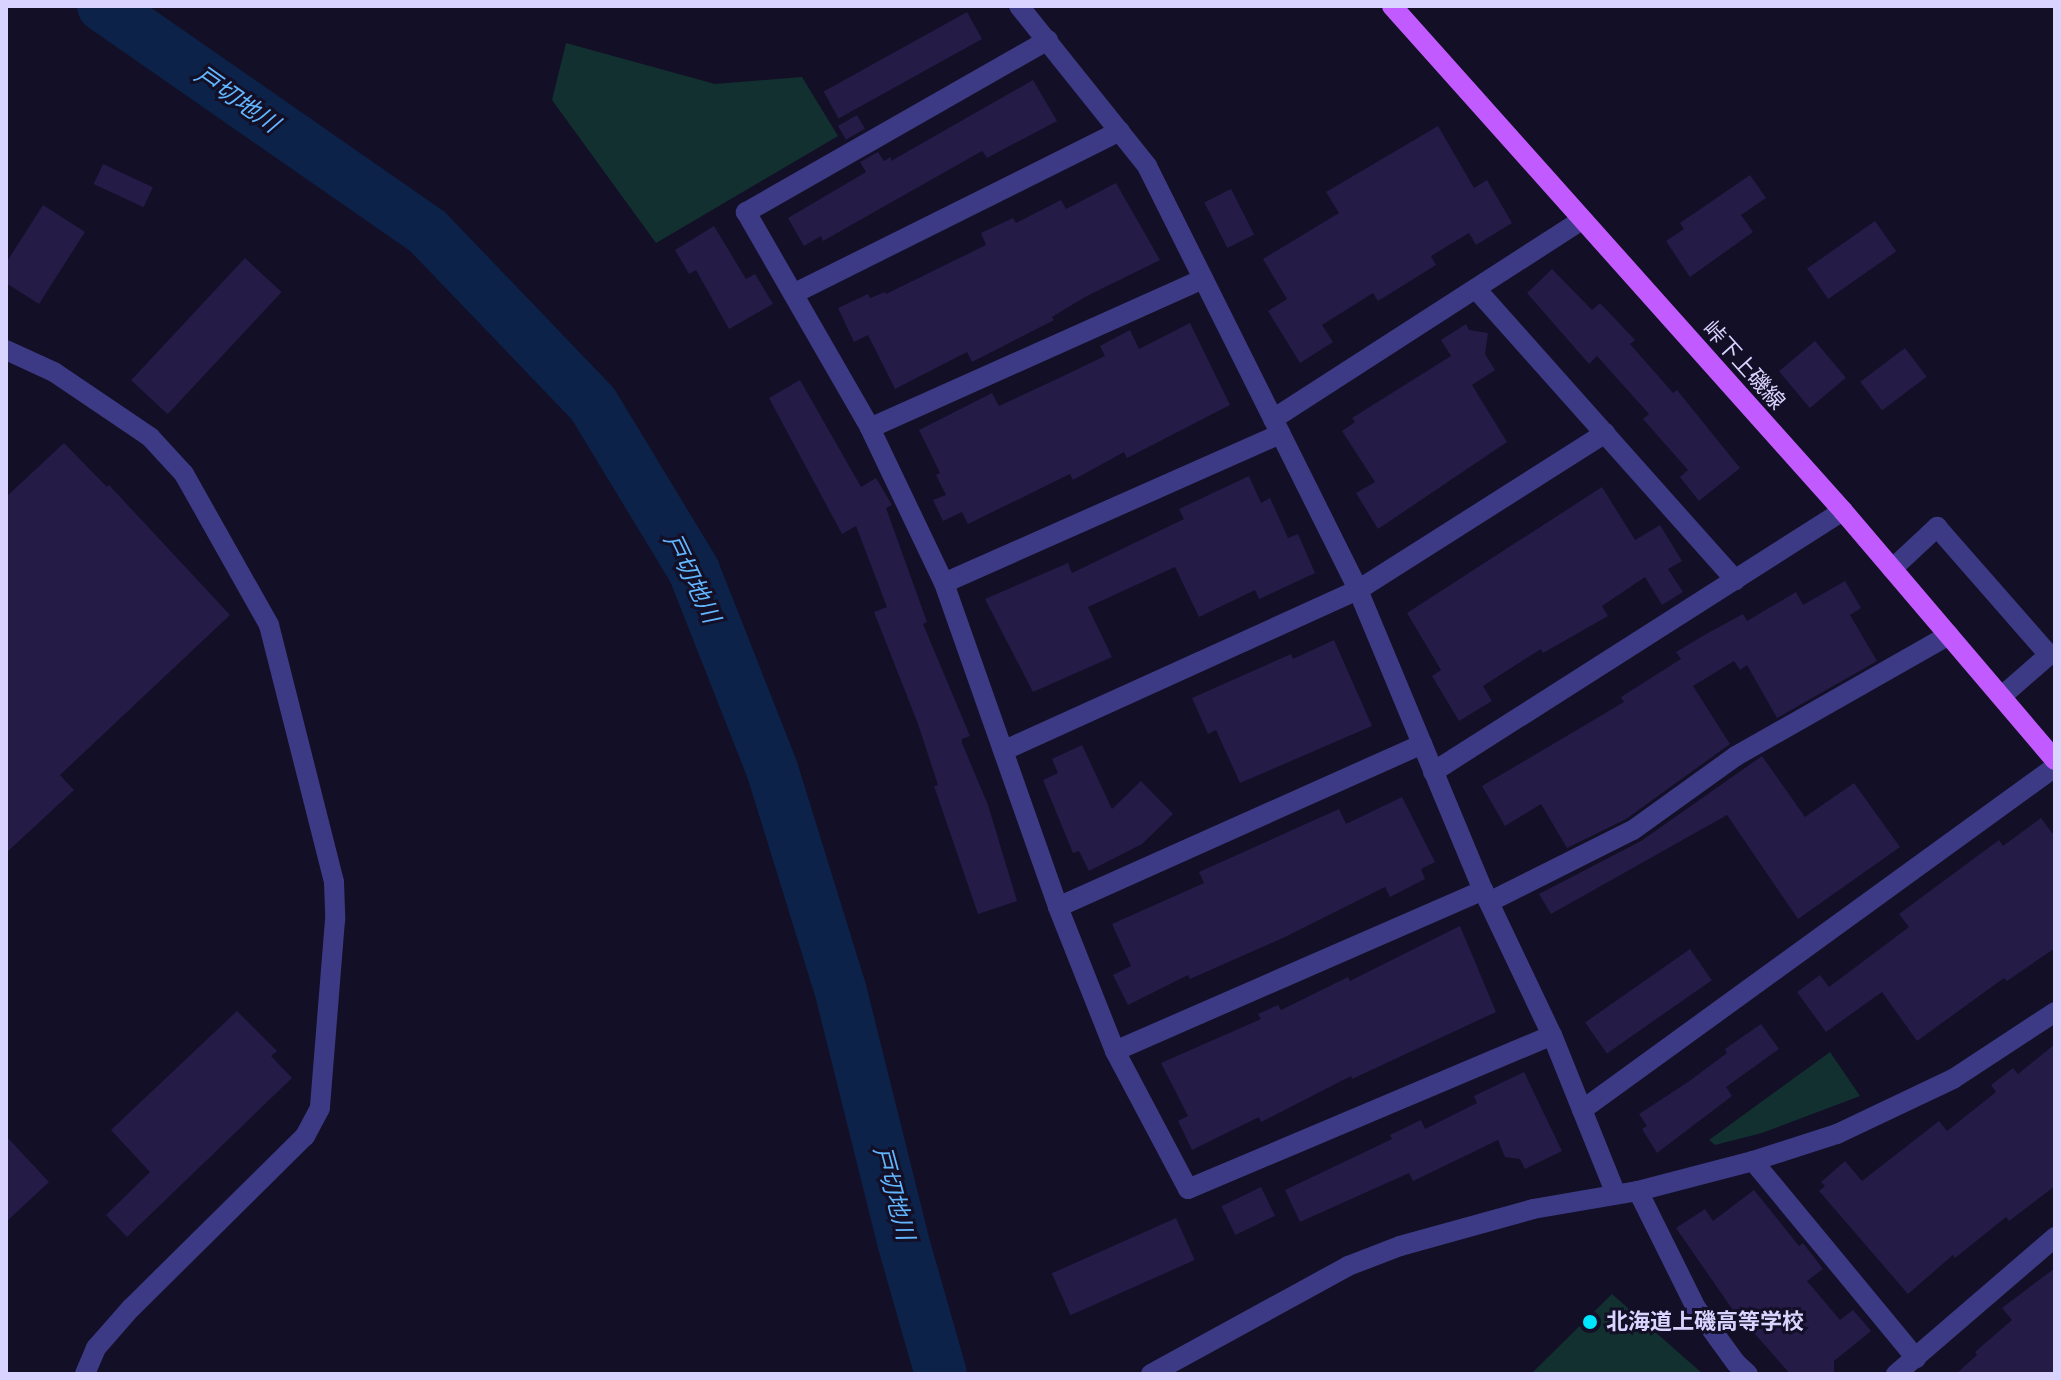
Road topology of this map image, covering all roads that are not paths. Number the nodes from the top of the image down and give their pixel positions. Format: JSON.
{"nodes":[{"id":1,"x":1019,"y":6,"type":"edge"},
{"id":2,"x":1392,"y":6,"type":"edge"},
{"id":3,"x":1048,"y":40,"type":"junction"},
{"id":4,"x":1120,"y":131,"type":"junction"},
{"id":5,"x":1582,"y":220,"type":"junction"},
{"id":6,"x":1203,"y":279,"type":"junction"},
{"id":7,"x":1476,"y":289,"type":"junction"},
{"id":8,"x":795,"y":293,"type":"junction"},
{"id":9,"x":6,"y":350,"type":"edge"},
{"id":10,"x":1276,"y":427,"type":"junction"},
{"id":11,"x":870,"y":428,"type":"junction"},
{"id":12,"x":1605,"y":433,"type":"junction"},
{"id":13,"x":1843,"y":511,"type":"junction"},
{"id":14,"x":1892,"y":569,"type":"junction"},
{"id":15,"x":1735,"y":580,"type":"junction"},
{"id":16,"x":944,"y":583,"type":"junction"},
{"id":17,"x":1358,"y":590,"type":"junction"},
{"id":18,"x":1949,"y":635,"type":"junction"},
{"id":19,"x":2052,"y":652,"type":"edge"},
{"id":20,"x":2002,"y":696,"type":"junction"},
{"id":21,"x":1422,"y":744,"type":"junction"},
{"id":22,"x":1005,"y":750,"type":"junction"},
{"id":23,"x":2055,"y":760,"type":"edge"},
{"id":24,"x":2055,"y":767,"type":"edge"},
{"id":25,"x":1433,"y":772,"type":"junction"},
{"id":26,"x":1486,"y":896,"type":"junction"},
{"id":27,"x":1058,"y":907,"type":"junction"},
{"id":28,"x":2055,"y":1012,"type":"edge"},
{"id":29,"x":1552,"y":1035,"type":"junction"},
{"id":30,"x":1115,"y":1051,"type":"junction"},
{"id":31,"x":1582,"y":1110,"type":"junction"},
{"id":32,"x":1753,"y":1161,"type":"junction"},
{"id":33,"x":1638,"y":1191,"type":"junction"},
{"id":34,"x":1616,"y":1194,"type":"junction"},
{"id":35,"x":2055,"y":1237,"type":"edge"},
{"id":36,"x":1916,"y":1358,"type":"junction"},
{"id":37,"x":85,"y":1374,"type":"edge"},
{"id":38,"x":1151,"y":1374,"type":"edge"},
{"id":39,"x":1748,"y":1374,"type":"edge"},
{"id":40,"x":1896,"y":1374,"type":"edge"}],
"edges":[{"from":1,"to":3,"type":"street"},
{"from":2,"to":5,"type":"main road","name":"峠下上磯線"},
{"from":3,"to":4,"type":"street"},
{"from":3,"to":8,"type":"street"},
{"from":4,"to":6,"type":"street"},
{"from":4,"to":8,"type":"street"},
{"from":5,"to":7,"type":"street"},
{"from":5,"to":13,"type":"main road","name":"峠下上磯線"},
{"from":6,"to":10,"type":"street"},
{"from":6,"to":11,"type":"street"},
{"from":7,"to":10,"type":"street"},
{"from":7,"to":12,"type":"street"},
{"from":8,"to":11,"type":"street"},
{"from":9,"to":37,"type":"street"},
{"from":10,"to":16,"type":"street"},
{"from":10,"to":17,"type":"street"},
{"from":11,"to":16,"type":"street"},
{"from":12,"to":15,"type":"street"},
{"from":12,"to":17,"type":"street"},
{"from":13,"to":14,"type":"main road","name":"峠下上磯線"},
{"from":13,"to":15,"type":"street"},
{"from":14,"to":18,"type":"main road","name":"峠下上磯線"},
{"from":14,"to":19,"type":"street"},
{"from":15,"to":25,"type":"street"},
{"from":16,"to":22,"type":"street"},
{"from":17,"to":21,"type":"street"},
{"from":17,"to":22,"type":"street"},
{"from":18,"to":20,"type":"main road","name":"峠下上磯線"},
{"from":18,"to":26,"type":"street"},
{"from":19,"to":20,"type":"street"},
{"from":20,"to":23,"type":"main road","name":"峠下上磯線"},
{"from":21,"to":25,"type":"street"},
{"from":21,"to":27,"type":"street"},
{"from":22,"to":27,"type":"street"},
{"from":24,"to":31,"type":"street"},
{"from":25,"to":26,"type":"street"},
{"from":26,"to":29,"type":"street"},
{"from":26,"to":30,"type":"street"},
{"from":27,"to":30,"type":"street"},
{"from":28,"to":32,"type":"street"},
{"from":29,"to":30,"type":"street"},
{"from":29,"to":31,"type":"street"},
{"from":31,"to":34,"type":"street"},
{"from":32,"to":33,"type":"street"},
{"from":32,"to":36,"type":"street"},
{"from":33,"to":34,"type":"street"},
{"from":33,"to":39,"type":"street"},
{"from":34,"to":38,"type":"street"},
{"from":35,"to":36,"type":"street"},
{"from":36,"to":40,"type":"street"}]}
